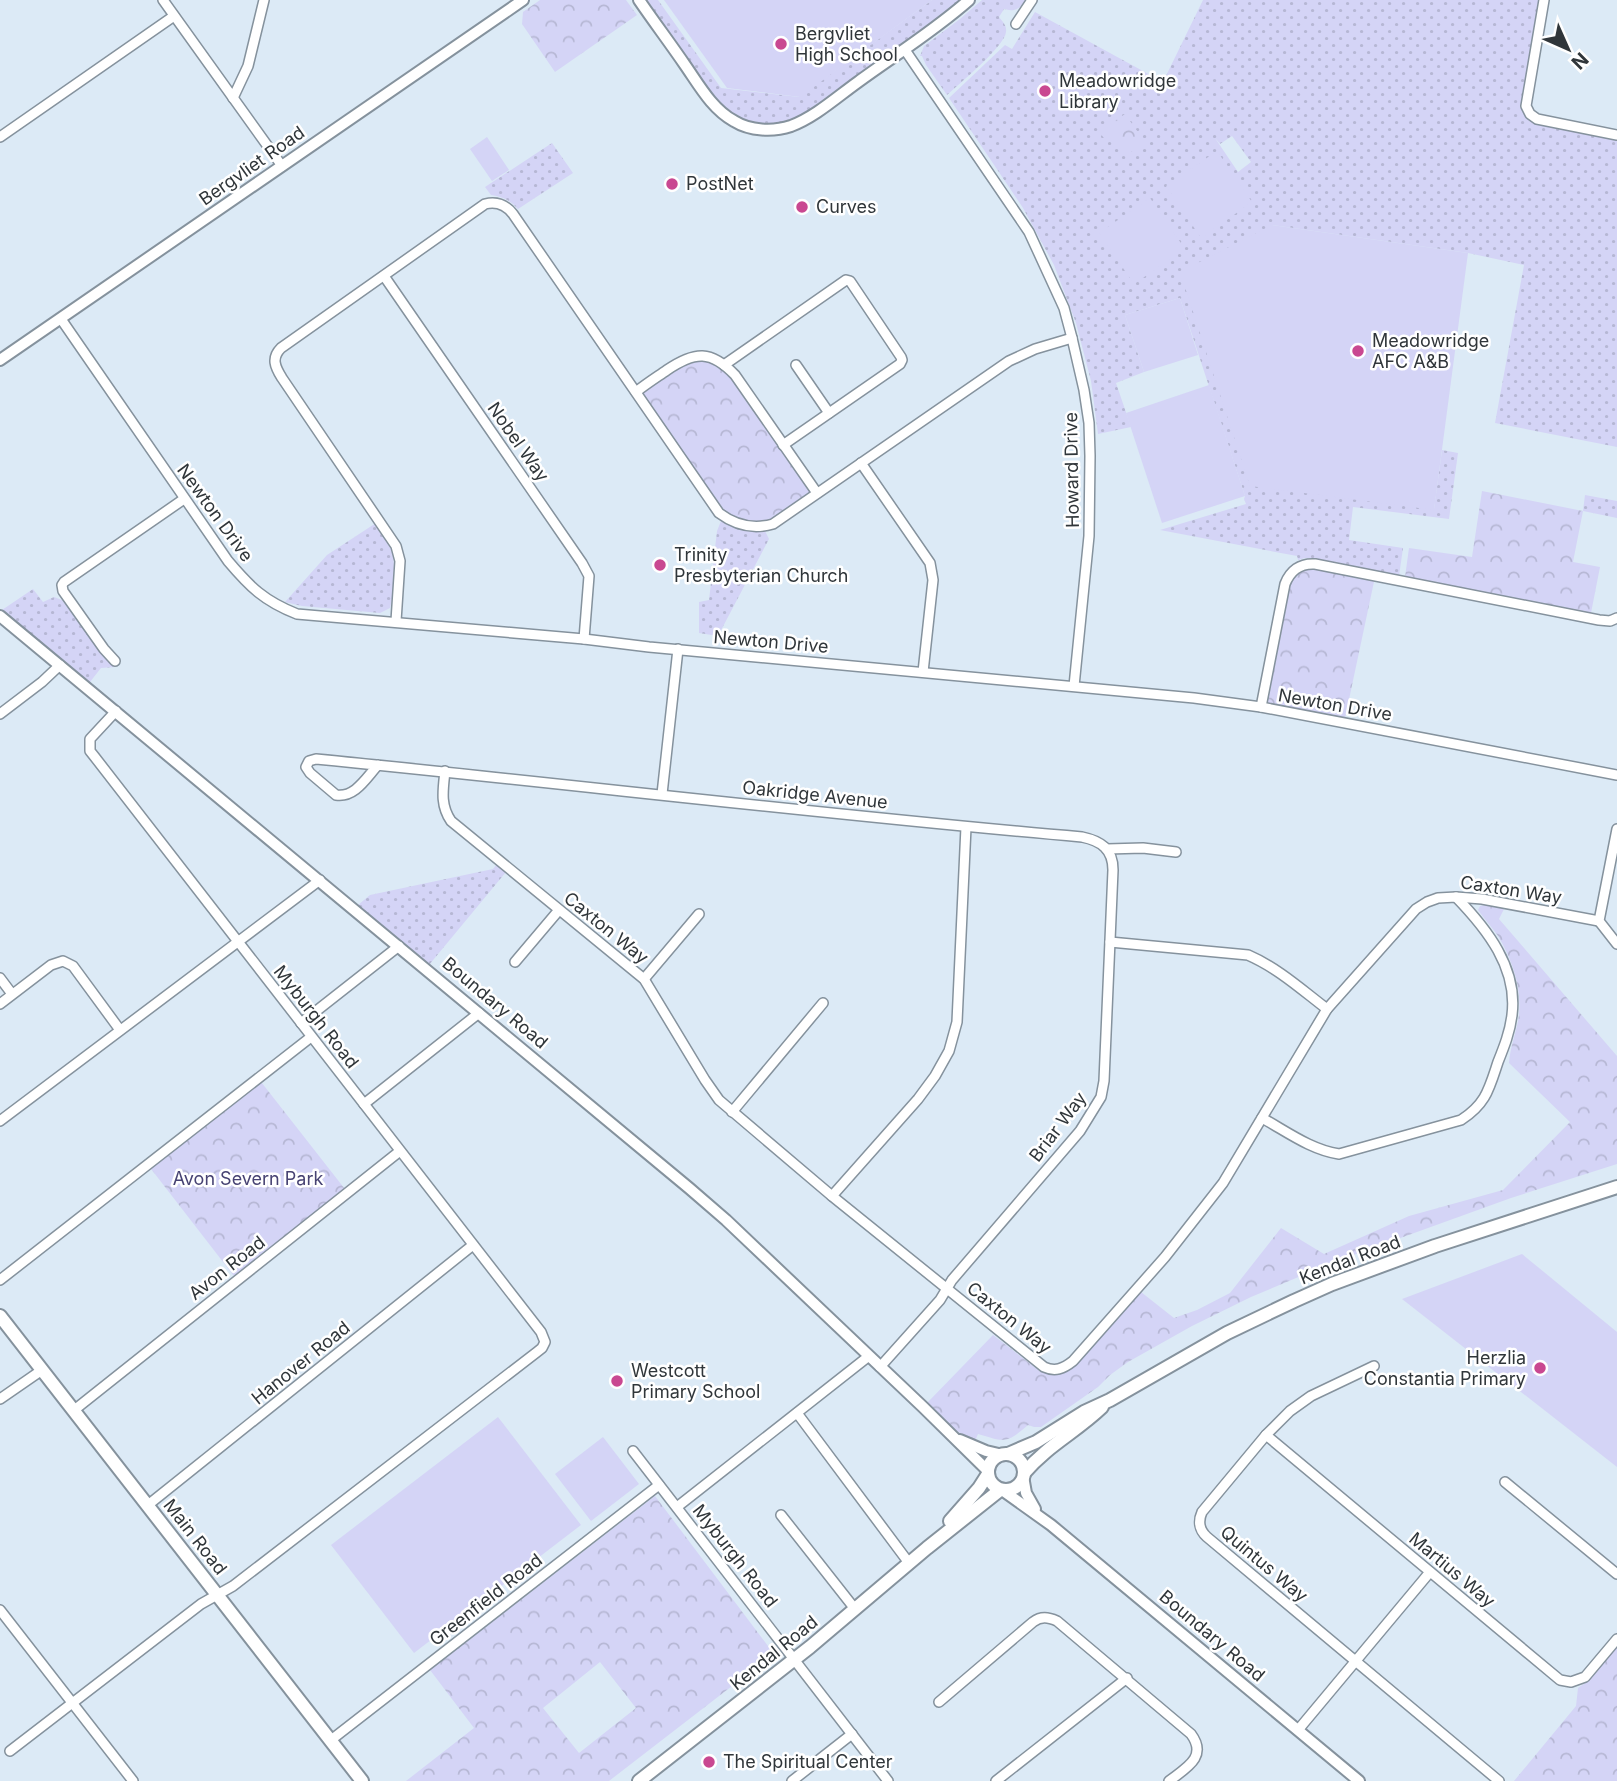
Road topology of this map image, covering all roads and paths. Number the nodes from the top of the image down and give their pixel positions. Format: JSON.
{"nodes":[{"id":1,"x":163,"y":0,"type":"edge"},
{"id":2,"x":264,"y":0,"type":"edge"},
{"id":3,"x":523,"y":0,"type":"edge"},
{"id":4,"x":639,"y":0,"type":"edge"},
{"id":5,"x":969,"y":0,"type":"edge"},
{"id":6,"x":1032,"y":0,"type":"edge"},
{"id":7,"x":1544,"y":0,"type":"edge"},
{"id":8,"x":174,"y":16,"type":"junction"},
{"id":9,"x":1016,"y":24,"type":"dead end"},
{"id":10,"x":905,"y":50,"type":"junction"},
{"id":11,"x":233,"y":98,"type":"junction"},
{"id":12,"x":1617,"y":135,"type":"edge"},
{"id":13,"x":0,"y":137,"type":"edge"},
{"id":14,"x":282,"y":166,"type":"junction"},
{"id":15,"x":384,"y":276,"type":"junction"},
{"id":16,"x":61,"y":319,"type":"junction"},
{"id":17,"x":1072,"y":338,"type":"junction"},
{"id":18,"x":0,"y":360,"type":"edge"},
{"id":19,"x":724,"y":365,"type":"junction"},
{"id":20,"x":796,"y":365,"type":"dead end"},
{"id":21,"x":636,"y":393,"type":"junction"},
{"id":22,"x":829,"y":413,"type":"junction"},
{"id":23,"x":783,"y":444,"type":"junction"},
{"id":24,"x":861,"y":463,"type":"junction"},
{"id":25,"x":817,"y":494,"type":"junction"},
{"id":26,"x":184,"y":499,"type":"junction"},
{"id":27,"x":0,"y":616,"type":"edge"},
{"id":28,"x":1617,"y":618,"type":"edge"},
{"id":29,"x":396,"y":621,"type":"junction"},
{"id":30,"x":584,"y":639,"type":"junction"},
{"id":31,"x":678,"y":649,"type":"junction"},
{"id":32,"x":116,"y":661,"type":"dead end"},
{"id":33,"x":60,"y":665,"type":"junction"},
{"id":34,"x":923,"y":672,"type":"junction"},
{"id":35,"x":1074,"y":686,"type":"junction"},
{"id":36,"x":1261,"y":708,"type":"junction"},
{"id":37,"x":116,"y":711,"type":"junction"},
{"id":38,"x":0,"y":714,"type":"edge"},
{"id":39,"x":378,"y":765,"type":"junction"},
{"id":40,"x":445,"y":771,"type":"junction"},
{"id":41,"x":1617,"y":775,"type":"edge"},
{"id":42,"x":662,"y":794,"type":"junction"},
{"id":43,"x":966,"y":827,"type":"junction"},
{"id":44,"x":1617,"y":828,"type":"edge"},
{"id":45,"x":1107,"y":849,"type":"junction"},
{"id":46,"x":1176,"y":852,"type":"dead end"},
{"id":47,"x":320,"y":880,"type":"junction"},
{"id":48,"x":1456,"y":897,"type":"junction"},
{"id":49,"x":559,"y":910,"type":"junction"},
{"id":50,"x":699,"y":914,"type":"dead end"},
{"id":51,"x":1599,"y":921,"type":"junction"},
{"id":52,"x":238,"y":942,"type":"junction"},
{"id":53,"x":1110,"y":942,"type":"junction"},
{"id":54,"x":1617,"y":944,"type":"edge"},
{"id":55,"x":399,"y":946,"type":"junction"},
{"id":56,"x":515,"y":962,"type":"dead end"},
{"id":57,"x":0,"y":978,"type":"edge"},
{"id":58,"x":644,"y":979,"type":"junction"},
{"id":59,"x":12,"y":994,"type":"junction"},
{"id":60,"x":823,"y":1003,"type":"dead end"},
{"id":61,"x":0,"y":1004,"type":"edge"},
{"id":62,"x":1326,"y":1009,"type":"junction"},
{"id":63,"x":479,"y":1013,"type":"junction"},
{"id":64,"x":301,"y":1023,"type":"junction"},
{"id":65,"x":120,"y":1030,"type":"junction"},
{"id":66,"x":312,"y":1037,"type":"junction"},
{"id":67,"x":364,"y":1104,"type":"junction"},
{"id":68,"x":732,"y":1112,"type":"junction"},
{"id":69,"x":1262,"y":1118,"type":"junction"},
{"id":70,"x":0,"y":1121,"type":"edge"},
{"id":71,"x":400,"y":1151,"type":"junction"},
{"id":72,"x":1617,"y":1187,"type":"edge"},
{"id":73,"x":832,"y":1196,"type":"junction"},
{"id":74,"x":473,"y":1245,"type":"junction"},
{"id":75,"x":0,"y":1280,"type":"edge"},
{"id":76,"x":947,"y":1288,"type":"junction"},
{"id":77,"x":0,"y":1316,"type":"edge"},
{"id":78,"x":869,"y":1356,"type":"junction"},
{"id":79,"x":1374,"y":1366,"type":"dead end"},
{"id":80,"x":880,"y":1367,"type":"junction"},
{"id":81,"x":42,"y":1370,"type":"junction"},
{"id":82,"x":0,"y":1399,"type":"edge"},
{"id":83,"x":1110,"y":1400,"type":"junction"},
{"id":84,"x":73,"y":1410,"type":"junction"},
{"id":85,"x":797,"y":1413,"type":"junction"},
{"id":86,"x":952,"y":1435,"type":"junction"},
{"id":87,"x":1266,"y":1435,"type":"junction"},
{"id":88,"x":633,"y":1451,"type":"dead end"},
{"id":89,"x":1005,"y":1455,"type":"junction"},
{"id":90,"x":988,"y":1473,"type":"junction"},
{"id":91,"x":1023,"y":1474,"type":"junction"},
{"id":92,"x":1505,"y":1482,"type":"dead end"},
{"id":93,"x":659,"y":1485,"type":"junction"},
{"id":94,"x":1001,"y":1490,"type":"junction"},
{"id":95,"x":148,"y":1505,"type":"junction"},
{"id":96,"x":677,"y":1507,"type":"junction"},
{"id":97,"x":781,"y":1515,"type":"dead end"},
{"id":98,"x":1043,"y":1519,"type":"junction"},
{"id":99,"x":927,"y":1548,"type":"junction"},
{"id":100,"x":909,"y":1563,"type":"junction"},
{"id":101,"x":1430,"y":1572,"type":"junction"},
{"id":102,"x":1617,"y":1574,"type":"edge"},
{"id":103,"x":218,"y":1595,"type":"junction"},
{"id":104,"x":855,"y":1609,"type":"junction"},
{"id":105,"x":0,"y":1610,"type":"edge"},
{"id":106,"x":1617,"y":1639,"type":"edge"},
{"id":107,"x":794,"y":1659,"type":"junction"},
{"id":108,"x":1355,"y":1661,"type":"junction"},
{"id":109,"x":1127,"y":1678,"type":"junction"},
{"id":110,"x":939,"y":1702,"type":"dead end"},
{"id":111,"x":72,"y":1703,"type":"junction"},
{"id":112,"x":1298,"y":1730,"type":"junction"},
{"id":113,"x":852,"y":1734,"type":"junction"},
{"id":114,"x":331,"y":1740,"type":"junction"},
{"id":115,"x":10,"y":1751,"type":"dead end"},
{"id":116,"x":133,"y":1781,"type":"edge"},
{"id":117,"x":362,"y":1781,"type":"edge"},
{"id":118,"x":639,"y":1781,"type":"edge"},
{"id":119,"x":792,"y":1781,"type":"edge"},
{"id":120,"x":888,"y":1781,"type":"edge"},
{"id":121,"x":996,"y":1781,"type":"edge"},
{"id":122,"x":1169,"y":1781,"type":"edge"},
{"id":123,"x":1359,"y":1781,"type":"edge"},
{"id":124,"x":1499,"y":1781,"type":"edge"}],
"edges":[{"from":1,"to":8,"type":"street"},
{"from":2,"to":11,"type":"street"},
{"from":3,"to":14,"type":"street","name":"Bergvliet Road"},
{"from":4,"to":10,"type":"street"},
{"from":5,"to":10,"type":"street"},
{"from":6,"to":9,"type":"street"},
{"from":7,"to":12,"type":"street"},
{"from":8,"to":11,"type":"street"},
{"from":8,"to":13,"type":"street"},
{"from":10,"to":17,"type":"street","name":"Howard Drive"},
{"from":11,"to":14,"type":"street"},
{"from":14,"to":16,"type":"street","name":"Bergvliet Road"},
{"from":15,"to":21,"type":"street"},
{"from":15,"to":29,"type":"street"},
{"from":15,"to":30,"type":"street","name":"Nobel Way"},
{"from":16,"to":18,"type":"street","name":"Bergvliet Road"},
{"from":16,"to":26,"type":"street","name":"Newton Drive"},
{"from":17,"to":24,"type":"street"},
{"from":17,"to":35,"type":"street","name":"Howard Drive"},
{"from":19,"to":21,"type":"street"},
{"from":19,"to":22,"type":"street"},
{"from":19,"to":23,"type":"street"},
{"from":20,"to":22,"type":"street"},
{"from":21,"to":25,"type":"street"},
{"from":22,"to":23,"type":"street"},
{"from":23,"to":25,"type":"street"},
{"from":24,"to":25,"type":"street"},
{"from":24,"to":34,"type":"street"},
{"from":26,"to":29,"type":"street","name":"Newton Drive"},
{"from":26,"to":32,"type":"street"},
{"from":27,"to":33,"type":"street","name":"Boundary Road"},
{"from":28,"to":36,"type":"street"},
{"from":29,"to":30,"type":"street","name":"Newton Drive"},
{"from":30,"to":31,"type":"street","name":"Newton Drive"},
{"from":31,"to":34,"type":"street","name":"Newton Drive"},
{"from":31,"to":42,"type":"street"},
{"from":33,"to":37,"type":"street","name":"Boundary Road"},
{"from":33,"to":38,"type":"street"},
{"from":34,"to":35,"type":"street","name":"Newton Drive"},
{"from":35,"to":36,"type":"street","name":"Newton Drive"},
{"from":36,"to":41,"type":"street","name":"Newton Drive"},
{"from":37,"to":47,"type":"street","name":"Boundary Road"},
{"from":37,"to":52,"type":"street","name":"Myburgh Road"},
{"from":39,"to":39,"type":"street","name":"Oakridge Avenue"},
{"from":39,"to":40,"type":"street","name":"Oakridge Avenue"},
{"from":40,"to":42,"type":"street","name":"Oakridge Avenue"},
{"from":40,"to":49,"type":"street","name":"Caxton Way"},
{"from":42,"to":43,"type":"street","name":"Oakridge Avenue"},
{"from":43,"to":45,"type":"street","name":"Oakridge Avenue"},
{"from":43,"to":73,"type":"street"},
{"from":44,"to":51,"type":"street"},
{"from":45,"to":46,"type":"street"},
{"from":45,"to":53,"type":"street","name":"Briar Way"},
{"from":47,"to":52,"type":"street"},
{"from":47,"to":55,"type":"street","name":"Boundary Road"},
{"from":48,"to":51,"type":"street","name":"Caxton Way"},
{"from":48,"to":62,"type":"street","name":"Caxton Way"},
{"from":48,"to":69,"type":"street"},
{"from":49,"to":56,"type":"street"},
{"from":49,"to":58,"type":"street","name":"Caxton Way"},
{"from":50,"to":58,"type":"street"},
{"from":51,"to":54,"type":"street"},
{"from":52,"to":64,"type":"street","name":"Myburgh Road"},
{"from":52,"to":65,"type":"street"},
{"from":53,"to":62,"type":"street"},
{"from":53,"to":76,"type":"street","name":"Briar Way"},
{"from":55,"to":63,"type":"street","name":"Boundary Road"},
{"from":55,"to":64,"type":"street"},
{"from":57,"to":59,"type":"street"},
{"from":58,"to":68,"type":"street","name":"Caxton Way"},
{"from":59,"to":61,"type":"street"},
{"from":59,"to":65,"type":"street"},
{"from":60,"to":68,"type":"street"},
{"from":62,"to":69,"type":"street","name":"Caxton Way"},
{"from":63,"to":67,"type":"street"},
{"from":63,"to":78,"type":"street","name":"Boundary Road"},
{"from":64,"to":66,"type":"street","name":"Myburgh Road"},
{"from":65,"to":70,"type":"street"},
{"from":66,"to":67,"type":"street","name":"Myburgh Road"},
{"from":66,"to":75,"type":"street"},
{"from":67,"to":71,"type":"street","name":"Myburgh Road"},
{"from":68,"to":73,"type":"street","name":"Caxton Way"},
{"from":69,"to":76,"type":"street","name":"Caxton Way"},
{"from":71,"to":74,"type":"street","name":"Myburgh Road"},
{"from":71,"to":84,"type":"street","name":"Avon Road"},
{"from":72,"to":83,"type":"main road","name":"Kendal Road"},
{"from":73,"to":76,"type":"street","name":"Caxton Way"},
{"from":74,"to":95,"type":"street","name":"Hanover Road"},
{"from":74,"to":103,"type":"street","name":"Myburgh Road"},
{"from":76,"to":80,"type":"street","name":"Briar Way"},
{"from":77,"to":81,"type":"main road","name":"Main Road"},
{"from":78,"to":80,"type":"street","name":"Boundary Road"},
{"from":78,"to":85,"type":"street"},
{"from":79,"to":87,"type":"street","name":"Quintus Way"},
{"from":80,"to":86,"type":"street","name":"Boundary Road"},
{"from":81,"to":82,"type":"street"},
{"from":81,"to":84,"type":"main road","name":"Main Road"},
{"from":83,"to":89,"type":"main road","name":"Kendal Road"},
{"from":83,"to":91,"type":"main road","name":"Kendal Road"},
{"from":84,"to":95,"type":"main road","name":"Main Road"},
{"from":85,"to":96,"type":"street"},
{"from":85,"to":100,"type":"street"},
{"from":86,"to":89,"type":"street","name":"Boundary Road"},
{"from":86,"to":90,"type":"street","name":"Boundary Road"},
{"from":87,"to":101,"type":"street","name":"Martius Way"},
{"from":87,"to":108,"type":"street","name":"Quintus Way"},
{"from":88,"to":93,"type":"street","name":"Myburgh Road"},
{"from":89,"to":90,"type":"main road"},
{"from":89,"to":91,"type":"main road"},
{"from":90,"to":94,"type":"main road"},
{"from":90,"to":99,"type":"main road","name":"Kendal Road"},
{"from":91,"to":94,"type":"main road"},
{"from":91,"to":98,"type":"street","name":"Boundary Road"},
{"from":92,"to":102,"type":"street"},
{"from":93,"to":96,"type":"street","name":"Myburgh Road"},
{"from":93,"to":114,"type":"street","name":"Greenfield Road"},
{"from":94,"to":98,"type":"street","name":"Boundary Road"},
{"from":94,"to":99,"type":"main road","name":"Kendal Road"},
{"from":95,"to":103,"type":"main road","name":"Main Road"},
{"from":96,"to":107,"type":"street","name":"Myburgh Road"},
{"from":97,"to":104,"type":"street"},
{"from":98,"to":112,"type":"street","name":"Boundary Road"},
{"from":99,"to":100,"type":"main road","name":"Kendal Road"},
{"from":100,"to":104,"type":"main road","name":"Kendal Road"},
{"from":101,"to":106,"type":"street","name":"Martius Way"},
{"from":101,"to":108,"type":"street"},
{"from":103,"to":111,"type":"street"},
{"from":103,"to":114,"type":"main road","name":"Main Road"},
{"from":104,"to":107,"type":"main road","name":"Kendal Road"},
{"from":105,"to":111,"type":"street"},
{"from":107,"to":113,"type":"street","name":"Myburgh Road"},
{"from":107,"to":118,"type":"main road","name":"Kendal Road"},
{"from":108,"to":112,"type":"street"},
{"from":108,"to":124,"type":"street","name":"Quintus Way"},
{"from":109,"to":110,"type":"street"},
{"from":109,"to":121,"type":"street"},
{"from":109,"to":122,"type":"street"},
{"from":111,"to":115,"type":"street"},
{"from":111,"to":116,"type":"street"},
{"from":112,"to":123,"type":"street","name":"Boundary Road"},
{"from":113,"to":119,"type":"street"},
{"from":113,"to":120,"type":"street","name":"Myburgh Road"},
{"from":114,"to":117,"type":"main road","name":"Main Road"}]}
